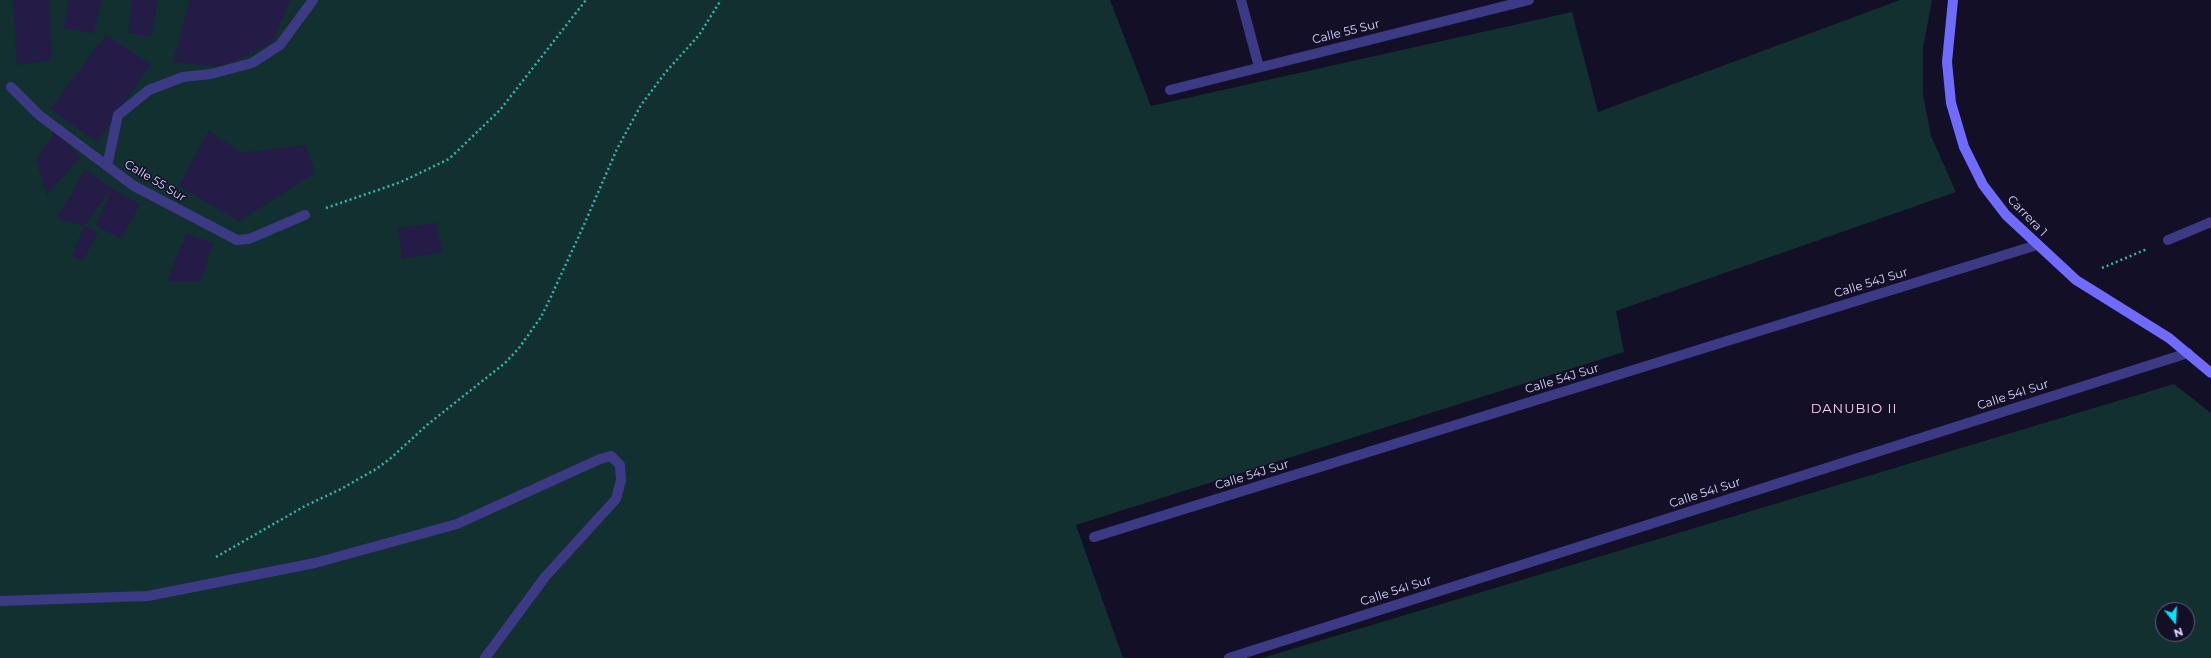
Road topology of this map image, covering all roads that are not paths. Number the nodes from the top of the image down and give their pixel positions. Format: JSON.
{"nodes":[{"id":1,"x":314,"y":0,"type":"edge"},
{"id":2,"x":1241,"y":0,"type":"edge"},
{"id":3,"x":1529,"y":0,"type":"edge"},
{"id":4,"x":1953,"y":0,"type":"edge"},
{"id":5,"x":1259,"y":67,"type":"junction"},
{"id":6,"x":11,"y":87,"type":"dead end"},
{"id":7,"x":1170,"y":90,"type":"dead end"},
{"id":8,"x":107,"y":166,"type":"junction"},
{"id":9,"x":304,"y":215,"type":"road end"},
{"id":10,"x":2211,"y":222,"type":"edge"},
{"id":11,"x":2168,"y":240,"type":"road end"},
{"id":12,"x":2037,"y":245,"type":"junction"},
{"id":13,"x":2188,"y":353,"type":"junction"},
{"id":14,"x":2211,"y":373,"type":"edge"},
{"id":15,"x":1094,"y":538,"type":"dead end"},
{"id":16,"x":0,"y":601,"type":"edge"},
{"id":17,"x":486,"y":658,"type":"edge"},
{"id":18,"x":1229,"y":658,"type":"edge"}],
"edges":[{"from":1,"to":8,"type":"street"},
{"from":2,"to":5,"type":"street"},
{"from":3,"to":5,"type":"street","name":"Calle 55 Sur"},
{"from":4,"to":12,"type":"street","name":"Carrera 1"},
{"from":5,"to":7,"type":"street","name":"Calle 55 Sur"},
{"from":6,"to":8,"type":"street","name":"Calle 55 Sur"},
{"from":8,"to":9,"type":"street","name":"Calle 55 Sur"},
{"from":10,"to":11,"type":"street"},
{"from":12,"to":13,"type":"street","name":"Carrera 1"},
{"from":12,"to":15,"type":"street","name":"Calle 54J Sur"},
{"from":13,"to":14,"type":"street","name":"Carrera 1"},
{"from":13,"to":18,"type":"street","name":"Calle 54I Sur"},
{"from":16,"to":17,"type":"street"}]}
